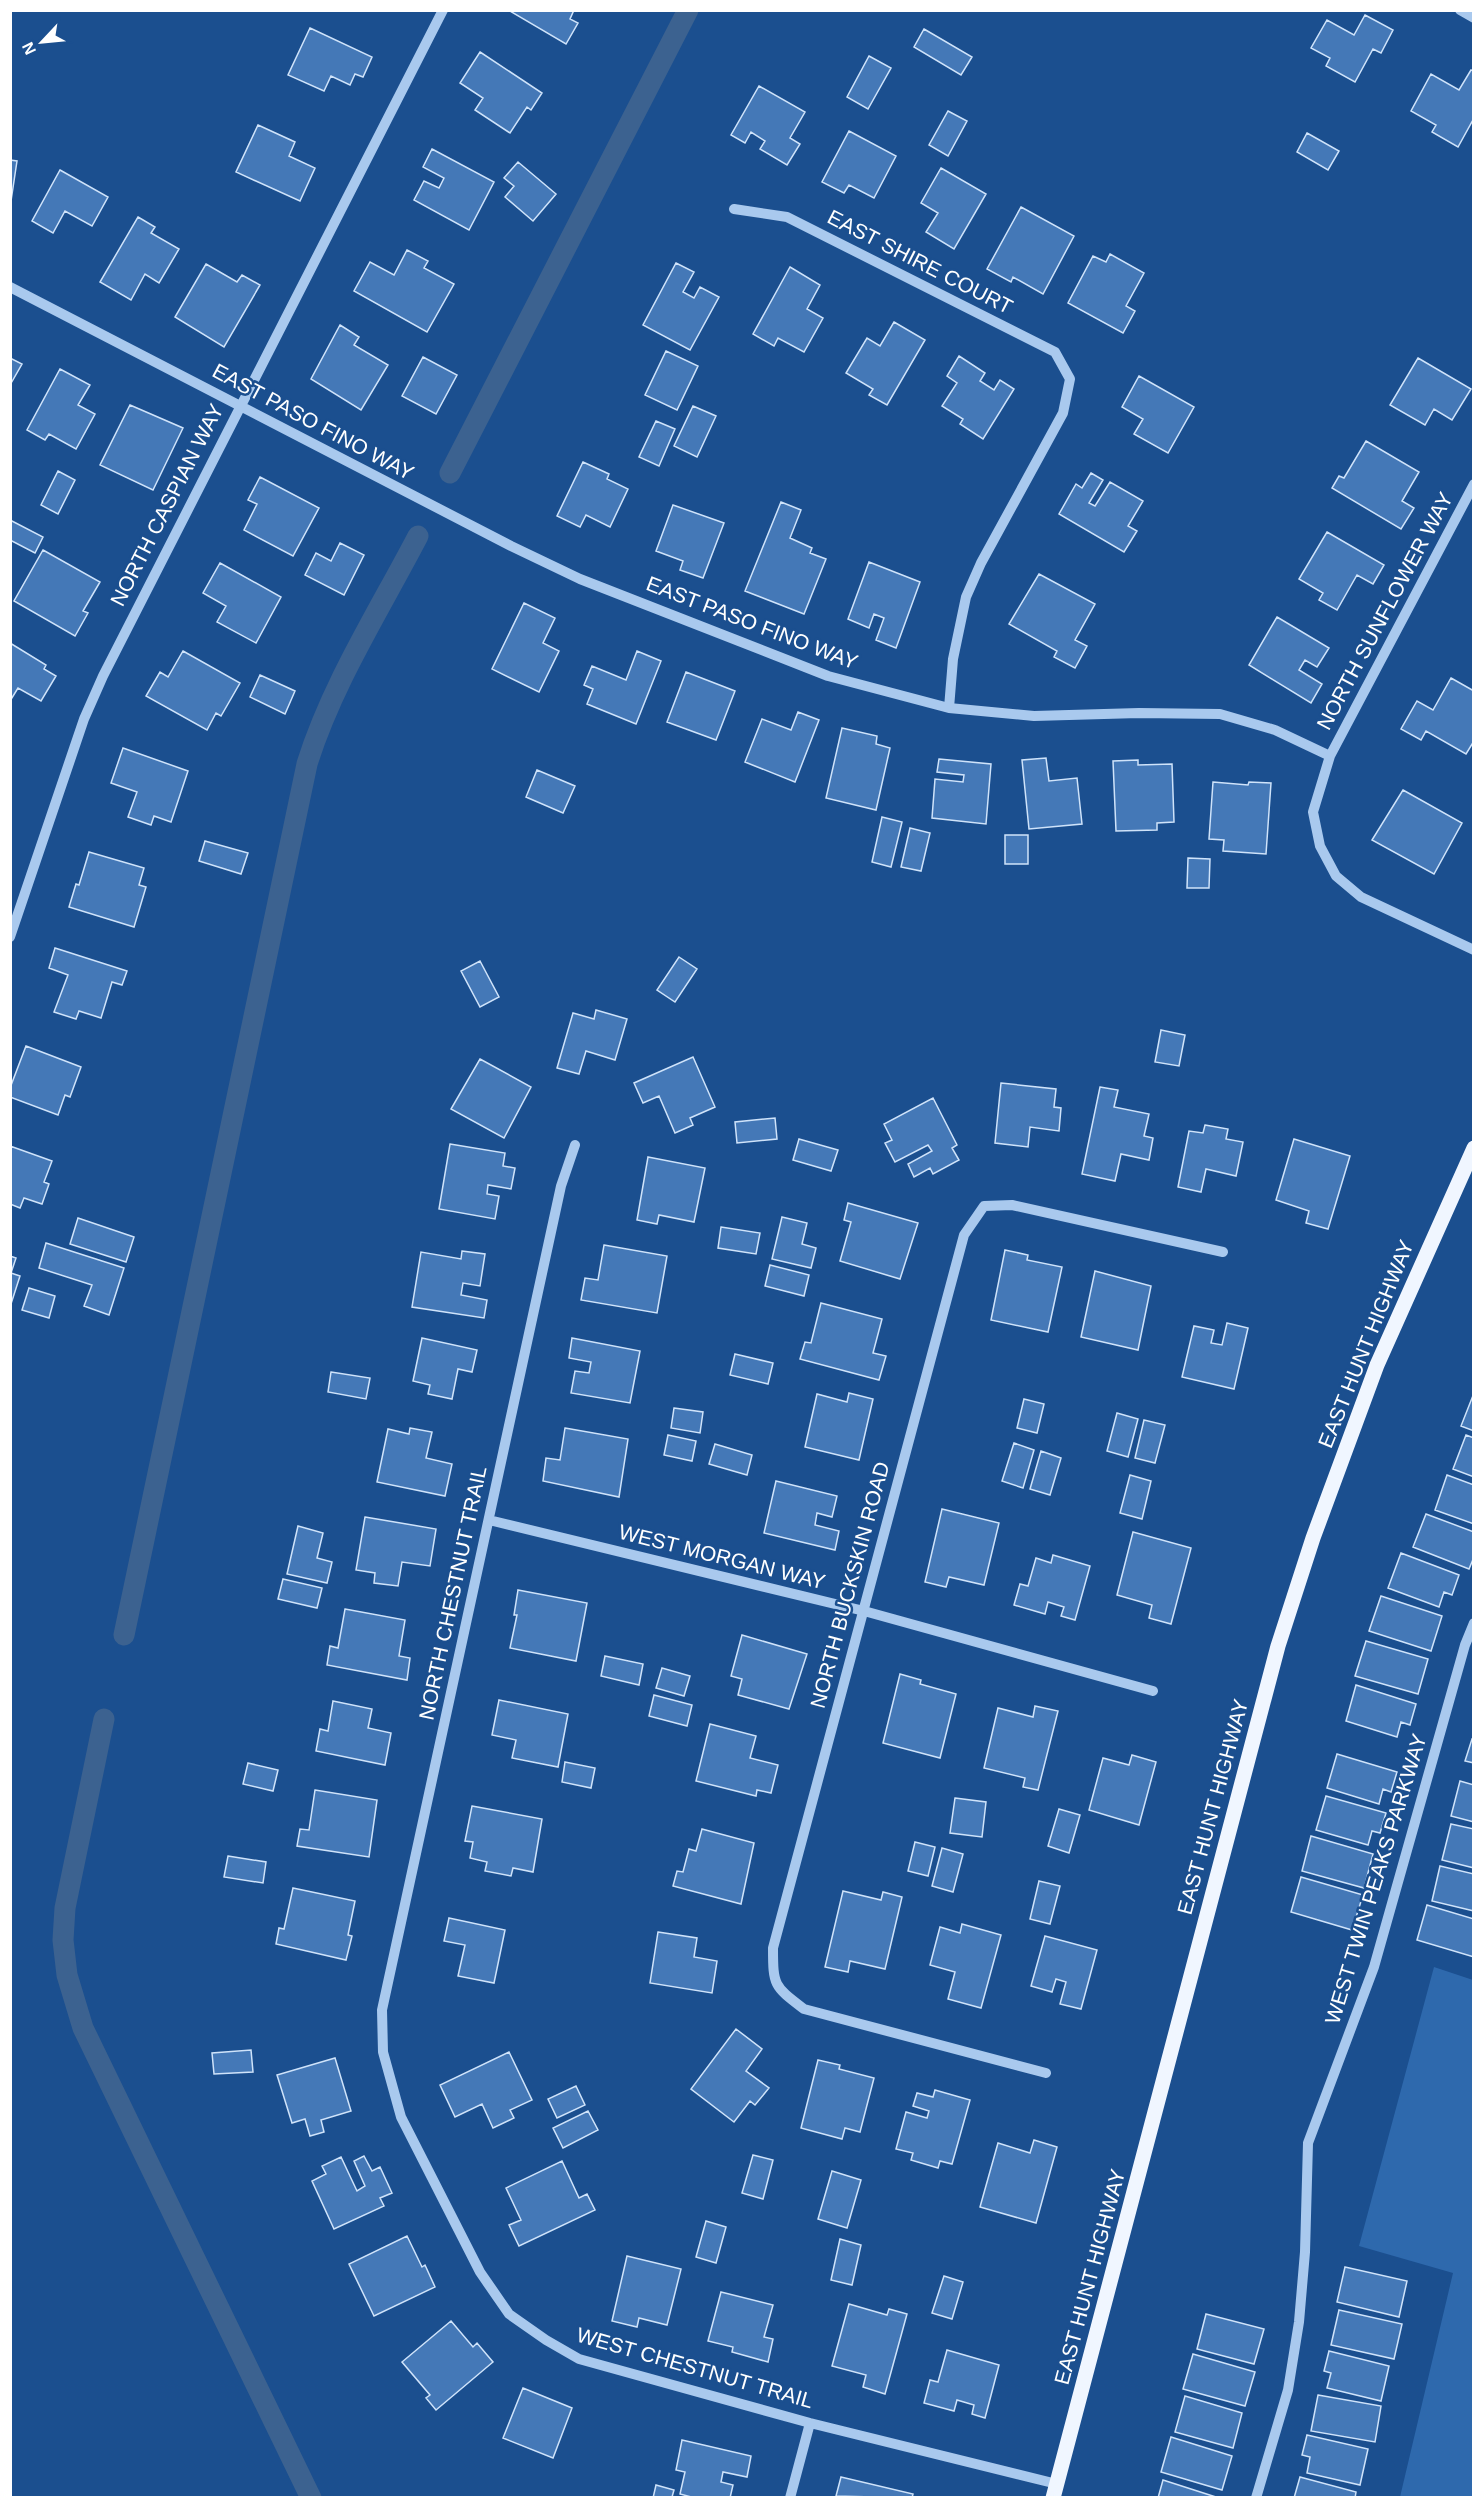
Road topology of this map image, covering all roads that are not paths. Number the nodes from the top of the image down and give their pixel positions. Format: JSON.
{"nodes":[{"id":1,"x":443,"y":10,"type":"edge"},
{"id":2,"x":1460,"y":10,"type":"edge"},
{"id":3,"x":1473,"y":18,"type":"edge"},
{"id":4,"x":734,"y":209,"type":"dead end"},
{"id":5,"x":10,"y":287,"type":"edge"},
{"id":6,"x":240,"y":405,"type":"junction"},
{"id":7,"x":1473,"y":484,"type":"edge"},
{"id":8,"x":949,"y":708,"type":"junction"},
{"id":9,"x":1330,"y":756,"type":"junction"},
{"id":10,"x":10,"y":937,"type":"edge"},
{"id":11,"x":1473,"y":950,"type":"edge"},
{"id":12,"x":575,"y":1145,"type":"dead end"},
{"id":13,"x":1473,"y":1148,"type":"edge"},
{"id":14,"x":1223,"y":1252,"type":"dead end"},
{"id":15,"x":489,"y":1520,"type":"junction"},
{"id":16,"x":864,"y":1611,"type":"junction"},
{"id":17,"x":1473,"y":1623,"type":"edge"},
{"id":18,"x":1153,"y":1691,"type":"dead end"},
{"id":19,"x":384,"y":2052,"type":"joint"},
{"id":20,"x":1046,"y":2073,"type":"dead end"},
{"id":21,"x":810,"y":2423,"type":"junction"},
{"id":22,"x":1055,"y":2491,"type":"edge"},
{"id":23,"x":790,"y":2498,"type":"edge"},
{"id":24,"x":1256,"y":2498,"type":"edge"}],
"edges":[{"from":1,"to":6,"type":"street","name":"NORTH CASPIAN WAY"},
{"from":2,"to":3,"type":"street"},
{"from":4,"to":8,"type":"street","name":"EAST SHIRE COURT"},
{"from":5,"to":6,"type":"street","name":"EAST PASO FINO WAY"},
{"from":6,"to":8,"type":"street","name":"EAST PASO FINO WAY"},
{"from":6,"to":10,"type":"street","name":"NORTH CASPIAN WAY"},
{"from":7,"to":9,"type":"street","name":"NORTH SUNFLOWER WAY"},
{"from":8,"to":9,"type":"street","name":"EAST PASO FINO WAY"},
{"from":9,"to":11,"type":"street"},
{"from":12,"to":15,"type":"street","name":"NORTH CHESTNUT TRAIL"},
{"from":13,"to":22,"type":"main road","name":"EAST HUNT HIGHWAY"},
{"from":14,"to":16,"type":"street","name":"NORTH BUCKSKIN ROAD"},
{"from":15,"to":16,"type":"street","name":"WEST MORGAN WAY"},
{"from":15,"to":19,"type":"street","name":"NORTH CHESTNUT TRAIL"},
{"from":16,"to":18,"type":"street","name":"WEST MORGAN WAY"},
{"from":16,"to":20,"type":"street","name":"NORTH BUCKSKIN ROAD"},
{"from":17,"to":24,"type":"street","name":"WEST TWIN PEAKS PARKWAY"},
{"from":19,"to":21,"type":"street","name":"WEST CHESTNUT TRAIL"},
{"from":21,"to":22,"type":"street","name":"WEST CHESTNUT TRAIL"},
{"from":21,"to":23,"type":"street"}]}
